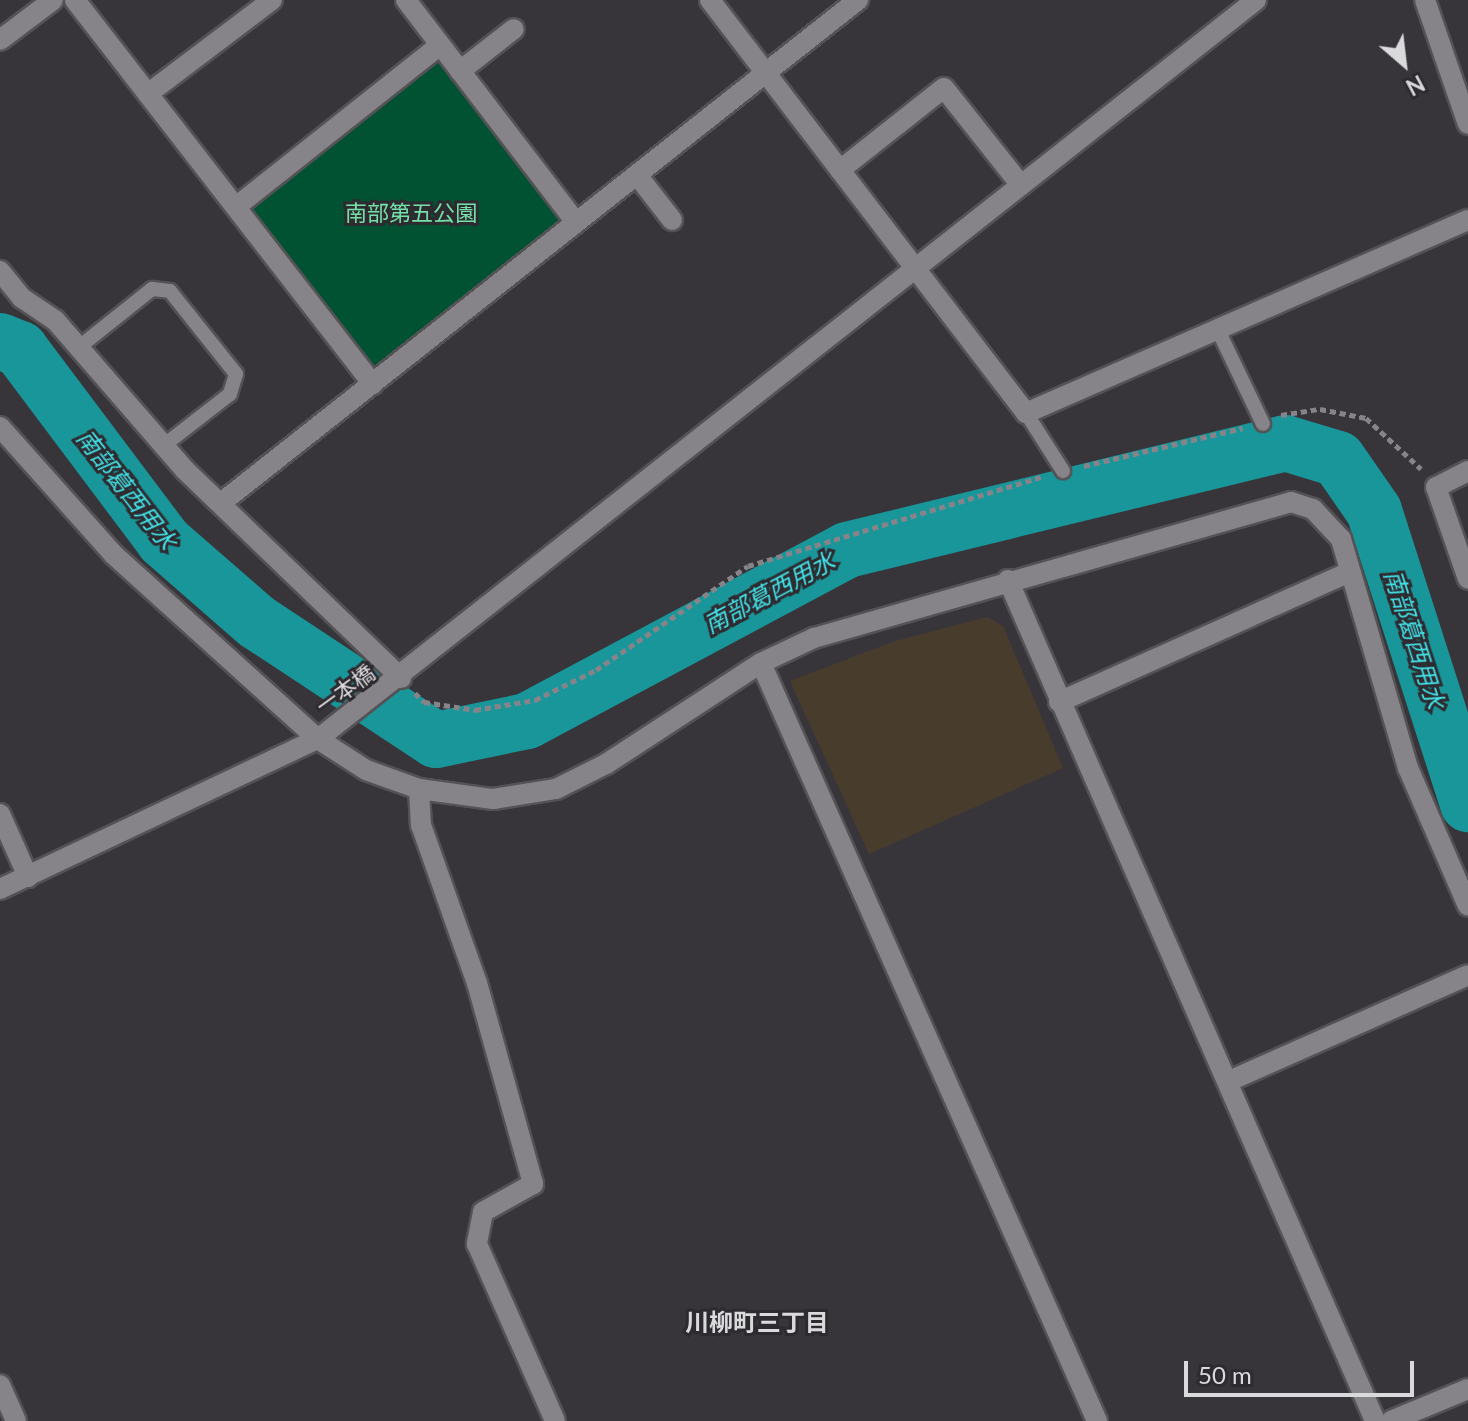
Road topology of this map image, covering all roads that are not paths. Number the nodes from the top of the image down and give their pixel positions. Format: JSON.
{"nodes":[{"id":1,"x":53,"y":0,"type":"edge"},
{"id":2,"x":75,"y":0,"type":"edge"},
{"id":3,"x":272,"y":0,"type":"edge"},
{"id":4,"x":406,"y":0,"type":"edge"},
{"id":5,"x":710,"y":0,"type":"edge"},
{"id":6,"x":858,"y":0,"type":"edge"},
{"id":7,"x":1256,"y":0,"type":"edge"},
{"id":8,"x":1425,"y":0,"type":"edge"},
{"id":9,"x":514,"y":29,"type":"dead end"},
{"id":10,"x":0,"y":40,"type":"edge"},
{"id":11,"x":440,"y":45,"type":"junction"},
{"id":12,"x":460,"y":71,"type":"junction"},
{"id":13,"x":767,"y":73,"type":"junction"},
{"id":14,"x":149,"y":93,"type":"junction"},
{"id":15,"x":1468,"y":124,"type":"edge"},
{"id":16,"x":840,"y":170,"type":"junction"},
{"id":17,"x":637,"y":175,"type":"junction"},
{"id":18,"x":1021,"y":185,"type":"junction"},
{"id":19,"x":237,"y":206,"type":"junction"},
{"id":20,"x":672,"y":220,"type":"dead end"},
{"id":21,"x":1468,"y":220,"type":"edge"},
{"id":22,"x":576,"y":222,"type":"junction"},
{"id":23,"x":915,"y":268,"type":"junction"},
{"id":24,"x":4,"y":280,"type":"edge"},
{"id":25,"x":1218,"y":330,"type":"junction"},
{"id":26,"x":78,"y":348,"type":"junction"},
{"id":27,"x":373,"y":384,"type":"junction"},
{"id":28,"x":1026,"y":413,"type":"junction"},
{"id":29,"x":1263,"y":424,"type":"road end"},
{"id":30,"x":0,"y":427,"type":"edge"},
{"id":31,"x":162,"y":447,"type":"junction"},
{"id":32,"x":1063,"y":471,"type":"road end"},
{"id":33,"x":1468,"y":471,"type":"edge"},
{"id":34,"x":221,"y":503,"type":"junction"},
{"id":35,"x":1349,"y":572,"type":"junction"},
{"id":36,"x":1468,"y":579,"type":"edge"},
{"id":37,"x":1008,"y":580,"type":"junction"},
{"id":38,"x":761,"y":663,"type":"junction"},
{"id":39,"x":401,"y":678,"type":"junction"},
{"id":40,"x":1059,"y":702,"type":"junction"},
{"id":41,"x":318,"y":739,"type":"junction"},
{"id":42,"x":419,"y":789,"type":"junction"},
{"id":43,"x":0,"y":814,"type":"edge"},
{"id":44,"x":28,"y":877,"type":"junction"},
{"id":45,"x":0,"y":889,"type":"edge"},
{"id":46,"x":1468,"y":906,"type":"edge"},
{"id":47,"x":1468,"y":975,"type":"edge"},
{"id":48,"x":1229,"y":1081,"type":"junction"},
{"id":49,"x":0,"y":1385,"type":"edge"},
{"id":50,"x":1468,"y":1389,"type":"edge"},
{"id":51,"x":16,"y":1421,"type":"edge"},
{"id":52,"x":555,"y":1421,"type":"edge"},
{"id":53,"x":1097,"y":1421,"type":"edge"},
{"id":54,"x":1375,"y":1421,"type":"edge"},
{"id":55,"x":1391,"y":1421,"type":"edge"}],
"edges":[{"from":1,"to":10,"type":"street"},
{"from":2,"to":14,"type":"street"},
{"from":3,"to":14,"type":"street"},
{"from":4,"to":11,"type":"street"},
{"from":5,"to":13,"type":"street"},
{"from":6,"to":13,"type":"street"},
{"from":7,"to":18,"type":"street","name":"一本橋"},
{"from":8,"to":15,"type":"street"},
{"from":9,"to":12,"type":"street"},
{"from":11,"to":12,"type":"street"},
{"from":11,"to":19,"type":"street"},
{"from":12,"to":22,"type":"street"},
{"from":13,"to":16,"type":"street"},
{"from":13,"to":17,"type":"street"},
{"from":14,"to":19,"type":"street"},
{"from":16,"to":18,"type":"street"},
{"from":16,"to":23,"type":"street"},
{"from":17,"to":20,"type":"street"},
{"from":17,"to":22,"type":"street"},
{"from":18,"to":23,"type":"street","name":"一本橋"},
{"from":19,"to":27,"type":"street"},
{"from":21,"to":25,"type":"street"},
{"from":22,"to":27,"type":"street"},
{"from":23,"to":28,"type":"street"},
{"from":23,"to":39,"type":"street","name":"一本橋"},
{"from":24,"to":26,"type":"street"},
{"from":25,"to":28,"type":"street"},
{"from":25,"to":29,"type":"lane"},
{"from":26,"to":31,"type":"street"},
{"from":26,"to":31,"type":"lane"},
{"from":27,"to":34,"type":"street"},
{"from":28,"to":32,"type":"lane"},
{"from":30,"to":41,"type":"street"},
{"from":31,"to":34,"type":"street"},
{"from":33,"to":36,"type":"street"},
{"from":34,"to":39,"type":"street"},
{"from":35,"to":37,"type":"street"},
{"from":35,"to":40,"type":"street"},
{"from":35,"to":46,"type":"street"},
{"from":37,"to":38,"type":"street"},
{"from":37,"to":40,"type":"street"},
{"from":38,"to":42,"type":"street"},
{"from":38,"to":53,"type":"street"},
{"from":39,"to":41,"type":"street","name":"一本橋"},
{"from":40,"to":48,"type":"street"},
{"from":41,"to":42,"type":"street"},
{"from":41,"to":44,"type":"street","name":"一本橋"},
{"from":42,"to":52,"type":"street"},
{"from":43,"to":44,"type":"street"},
{"from":44,"to":45,"type":"street","name":"一本橋"},
{"from":47,"to":48,"type":"street"},
{"from":48,"to":54,"type":"street"},
{"from":49,"to":51,"type":"street"},
{"from":50,"to":55,"type":"street"}]}
